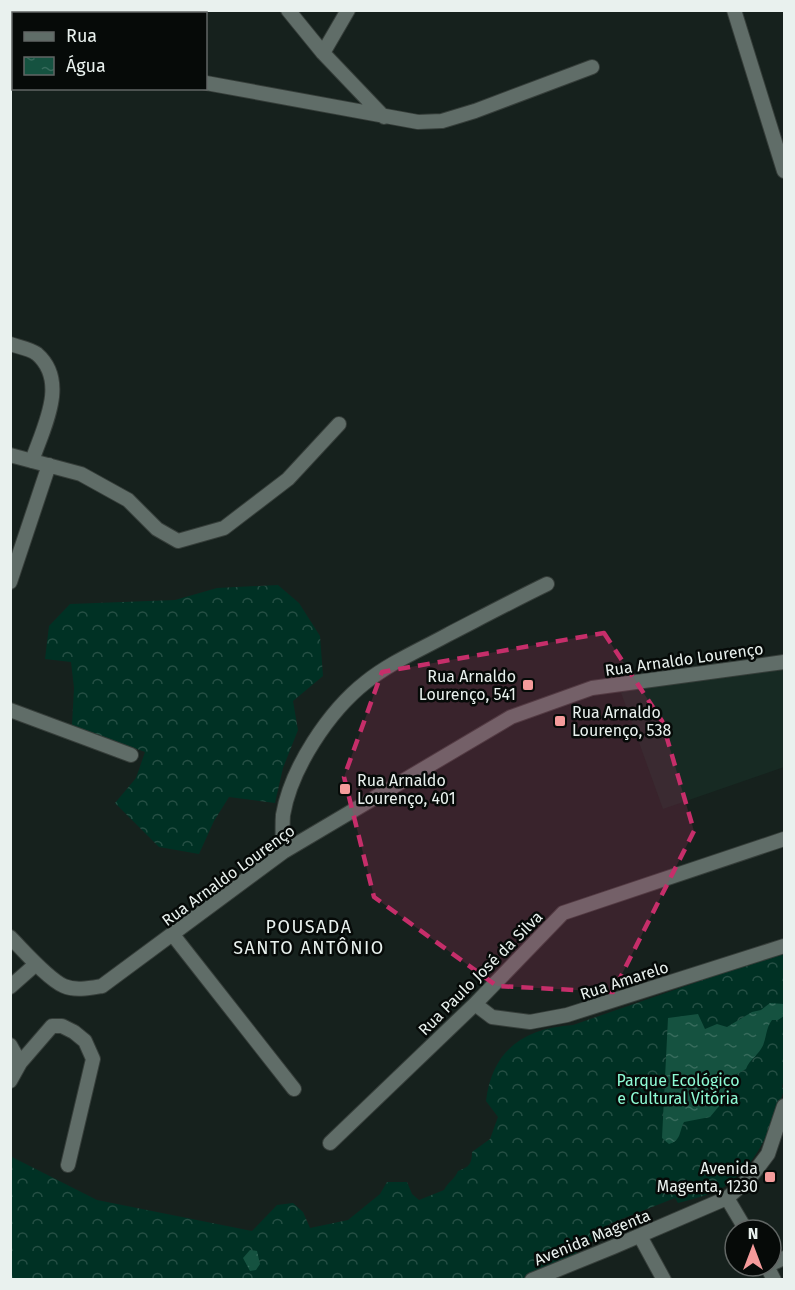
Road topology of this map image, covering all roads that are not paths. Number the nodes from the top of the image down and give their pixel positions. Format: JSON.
{"nodes":[{"id":1,"x":288,"y":10,"type":"edge"},
{"id":2,"x":348,"y":10,"type":"edge"},
{"id":3,"x":734,"y":10,"type":"edge"},
{"id":4,"x":323,"y":53,"type":"junction"},
{"id":5,"x":592,"y":67,"type":"dead end"},
{"id":6,"x":207,"y":83,"type":"edge"},
{"id":7,"x":384,"y":117,"type":"junction"},
{"id":8,"x":784,"y":171,"type":"edge"},
{"id":9,"x":10,"y":344,"type":"edge"},
{"id":10,"x":339,"y":424,"type":"dead end"},
{"id":11,"x":10,"y":455,"type":"edge"},
{"id":12,"x":32,"y":461,"type":"junction"},
{"id":13,"x":49,"y":465,"type":"junction"},
{"id":14,"x":10,"y":582,"type":"edge"},
{"id":15,"x":547,"y":584,"type":"dead end"},
{"id":16,"x":784,"y":662,"type":"edge"},
{"id":17,"x":10,"y":710,"type":"edge"},
{"id":18,"x":131,"y":755,"type":"dead end"},
{"id":19,"x":784,"y":839,"type":"edge"},
{"id":20,"x":283,"y":852,"type":"junction"},
{"id":21,"x":173,"y":935,"type":"junction"},
{"id":22,"x":10,"y":937,"type":"edge"},
{"id":23,"x":784,"y":946,"type":"edge"},
{"id":24,"x":36,"y":964,"type":"junction"},
{"id":25,"x":10,"y":987,"type":"edge"},
{"id":26,"x":475,"y":1004,"type":"junction"},
{"id":27,"x":10,"y":1045,"type":"edge"},
{"id":28,"x":20,"y":1063,"type":"junction"},
{"id":29,"x":10,"y":1082,"type":"edge"},
{"id":30,"x":294,"y":1089,"type":"dead end"},
{"id":31,"x":784,"y":1106,"type":"edge"},
{"id":32,"x":330,"y":1143,"type":"dead end"},
{"id":33,"x":784,"y":1147,"type":"edge"},
{"id":34,"x":768,"y":1154,"type":"junction"},
{"id":35,"x":68,"y":1165,"type":"dead end"},
{"id":36,"x":728,"y":1198,"type":"junction"},
{"id":37,"x":739,"y":1218,"type":"edge"},
{"id":38,"x":640,"y":1236,"type":"junction"},
{"id":39,"x":549,"y":1277,"type":"edge"},
{"id":40,"x":532,"y":1280,"type":"edge"},
{"id":41,"x":664,"y":1280,"type":"edge"}],
"edges":[{"from":1,"to":4,"type":"street"},
{"from":2,"to":4,"type":"street"},
{"from":3,"to":8,"type":"street"},
{"from":4,"to":7,"type":"street"},
{"from":5,"to":7,"type":"street"},
{"from":6,"to":7,"type":"street"},
{"from":9,"to":12,"type":"street"},
{"from":10,"to":13,"type":"street"},
{"from":11,"to":12,"type":"street"},
{"from":12,"to":13,"type":"street"},
{"from":13,"to":14,"type":"street"},
{"from":15,"to":20,"type":"street"},
{"from":16,"to":20,"type":"street","name":"Rua Arnaldo Lourenço"},
{"from":17,"to":18,"type":"street"},
{"from":19,"to":26,"type":"street","name":"Rua Paulo José da Silva"},
{"from":20,"to":21,"type":"street","name":"Rua Arnaldo Lourenço"},
{"from":21,"to":24,"type":"street","name":"Rua Arnaldo Lourenço"},
{"from":21,"to":30,"type":"street"},
{"from":22,"to":24,"type":"street","name":"Rua Arnaldo Lourenço"},
{"from":23,"to":26,"type":"street","name":"Rua Amarelo"},
{"from":24,"to":25,"type":"street"},
{"from":26,"to":32,"type":"street","name":"Rua Paulo José da Silva"},
{"from":27,"to":28,"type":"street"},
{"from":28,"to":29,"type":"street"},
{"from":28,"to":35,"type":"street"},
{"from":31,"to":34,"type":"street","name":"Avenida Magenta"},
{"from":33,"to":34,"type":"street"},
{"from":34,"to":36,"type":"street","name":"Avenida Magenta"},
{"from":36,"to":37,"type":"street"},
{"from":36,"to":38,"type":"street","name":"Avenida Magenta"},
{"from":38,"to":39,"type":"street","name":"Avenida Magenta"},
{"from":38,"to":41,"type":"street"},
{"from":39,"to":40,"type":"street","name":"Avenida Magenta"}]}
